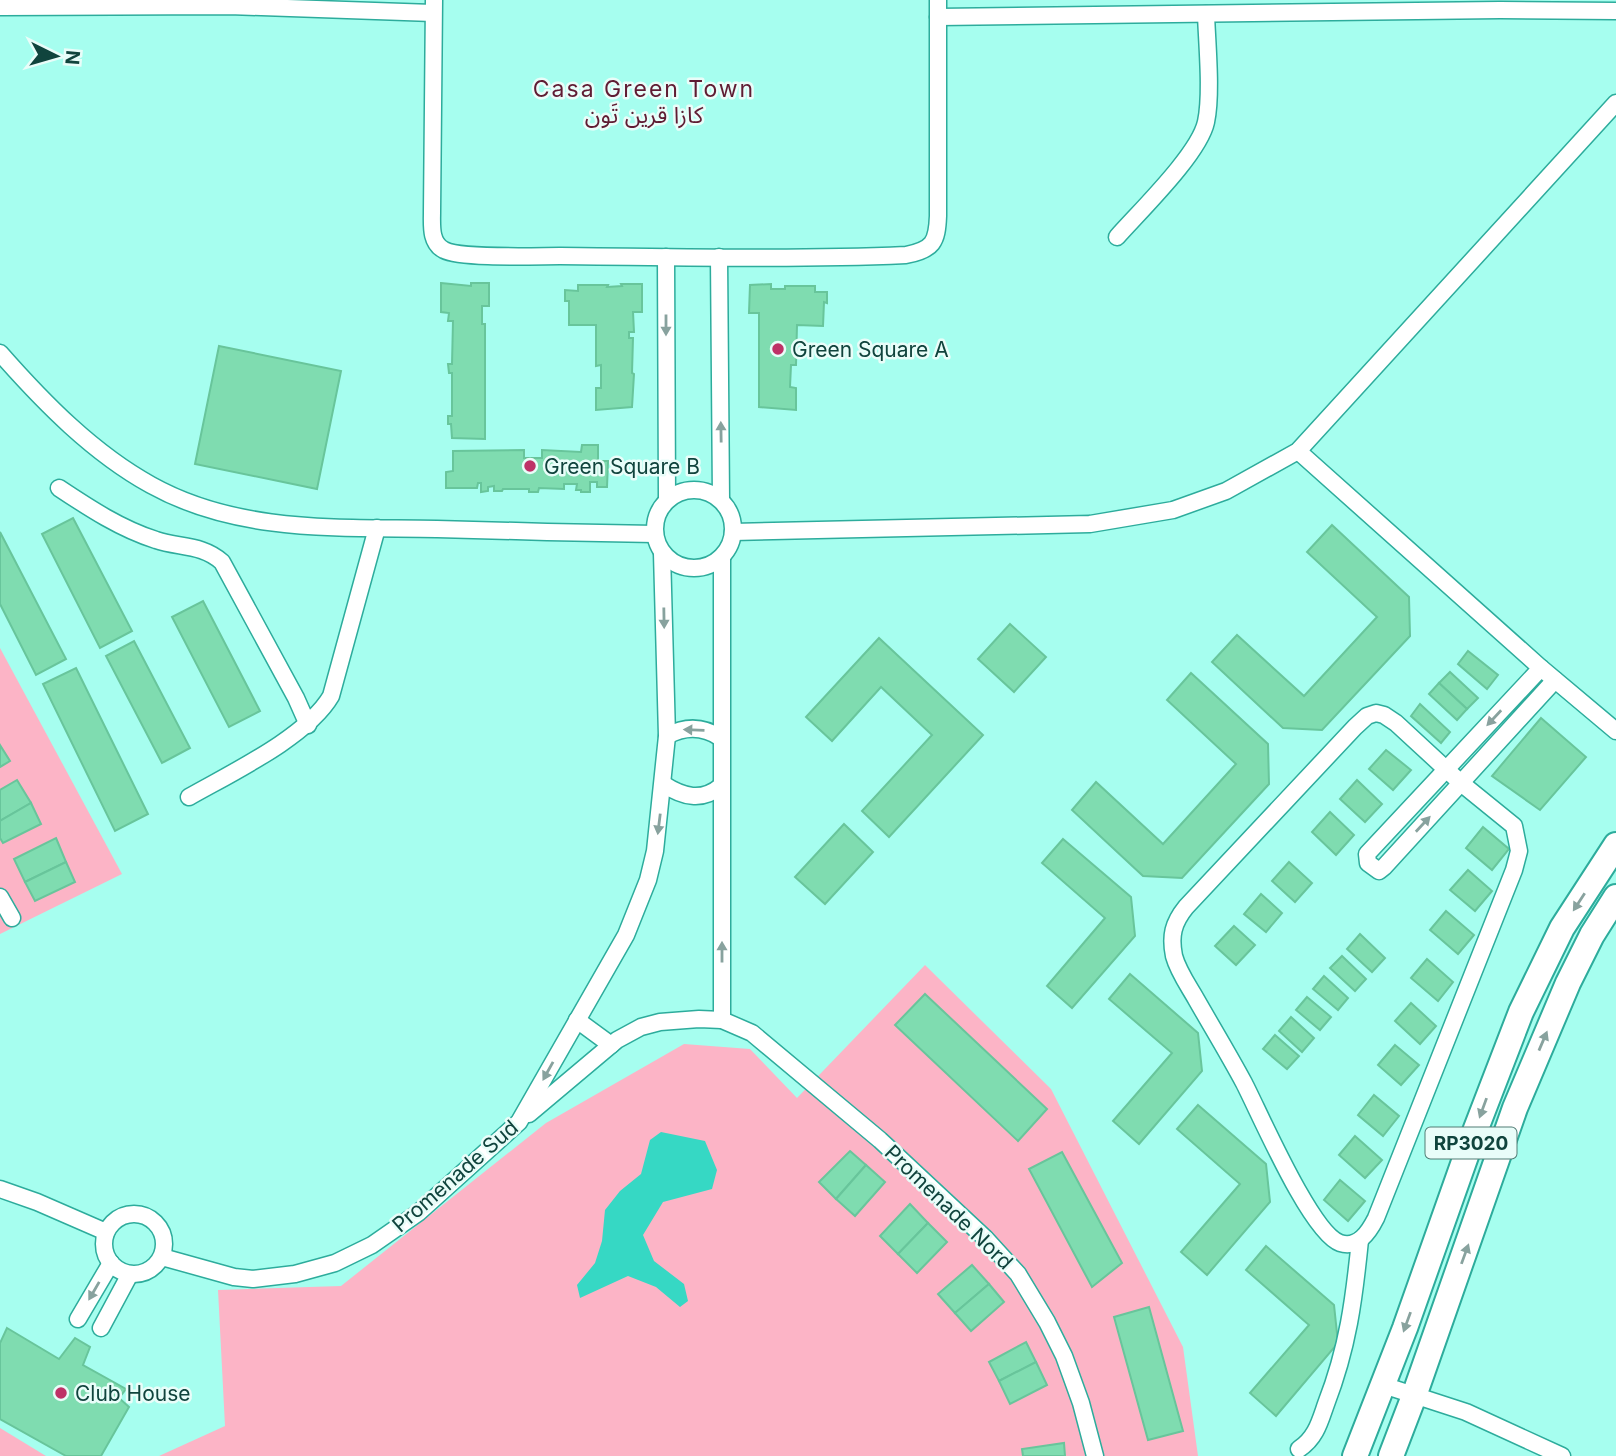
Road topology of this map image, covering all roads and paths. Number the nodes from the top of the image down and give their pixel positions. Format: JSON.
{"nodes":[{"id":1,"x":53,"y":4,"type":"edge"},
{"id":2,"x":1500,"y":5,"type":"edge"},
{"id":3,"x":0,"y":7,"type":"edge"},
{"id":4,"x":433,"y":7,"type":"edge"},
{"id":5,"x":938,"y":8,"type":"edge"},
{"id":6,"x":1616,"y":11,"type":"edge"},
{"id":7,"x":1206,"y":14,"type":"junction"},
{"id":8,"x":1616,"y":103,"type":"edge"},
{"id":9,"x":1117,"y":237,"type":"dead end"},
{"id":10,"x":666,"y":257,"type":"junction"},
{"id":11,"x":719,"y":257,"type":"junction"},
{"id":12,"x":0,"y":353,"type":"edge"},
{"id":13,"x":1298,"y":451,"type":"junction"},
{"id":14,"x":59,"y":488,"type":"dead end"},
{"id":15,"x":667,"y":499,"type":"junction"},
{"id":16,"x":721,"y":500,"type":"junction"},
{"id":17,"x":377,"y":528,"type":"junction"},
{"id":18,"x":733,"y":531,"type":"junction"},
{"id":19,"x":655,"y":534,"type":"junction"},
{"id":20,"x":662,"y":553,"type":"junction"},
{"id":21,"x":722,"y":557,"type":"junction"},
{"id":22,"x":1541,"y":668,"type":"junction"},
{"id":23,"x":1555,"y":680,"type":"junction"},
{"id":24,"x":308,"y":725,"type":"junction"},
{"id":25,"x":1616,"y":731,"type":"edge"},
{"id":26,"x":667,"y":736,"type":"junction"},
{"id":27,"x":720,"y":738,"type":"junction"},
{"id":28,"x":1447,"y":769,"type":"junction"},
{"id":29,"x":1461,"y":783,"type":"junction"},
{"id":30,"x":663,"y":784,"type":"junction"},
{"id":31,"x":721,"y":786,"type":"junction"},
{"id":32,"x":189,"y":797,"type":"dead end"},
{"id":33,"x":1616,"y":845,"type":"edge"},
{"id":34,"x":0,"y":897,"type":"edge"},
{"id":35,"x":1616,"y":897,"type":"edge"},
{"id":36,"x":12,"y":918,"type":"dead end"},
{"id":37,"x":577,"y":1020,"type":"junction"},
{"id":38,"x":722,"y":1020,"type":"junction"},
{"id":39,"x":611,"y":1045,"type":"junction"},
{"id":40,"x":519,"y":1122,"type":"junction"},
{"id":41,"x":0,"y":1189,"type":"edge"},
{"id":42,"x":106,"y":1232,"type":"junction"},
{"id":43,"x":1360,"y":1240,"type":"junction"},
{"id":44,"x":162,"y":1256,"type":"junction"},
{"id":45,"x":111,"y":1263,"type":"junction"},
{"id":46,"x":130,"y":1274,"type":"junction"},
{"id":47,"x":78,"y":1319,"type":"dead end"},
{"id":48,"x":101,"y":1328,"type":"dead end"},
{"id":49,"x":1383,"y":1385,"type":"junction"},
{"id":50,"x":1414,"y":1396,"type":"junction"},
{"id":51,"x":1299,"y":1449,"type":"dead end"},
{"id":52,"x":1095,"y":1456,"type":"edge"},
{"id":53,"x":1355,"y":1456,"type":"edge"},
{"id":54,"x":1391,"y":1456,"type":"edge"},
{"id":55,"x":1562,"y":1456,"type":"edge"}],
"edges":[{"from":1,"to":3,"type":"street"},
{"from":1,"to":4,"type":"street"},
{"from":2,"to":6,"type":"street"},
{"from":2,"to":7,"type":"street"},
{"from":4,"to":10,"type":"street"},
{"from":5,"to":7,"type":"street"},
{"from":5,"to":11,"type":"street"},
{"from":7,"to":9,"type":"street"},
{"from":8,"to":13,"type":"street"},
{"from":10,"to":11,"type":"street"},
{"from":10,"to":15,"type":"street","one_way":true},
{"from":16,"to":11,"type":"street","one_way":true},
{"from":12,"to":17,"type":"street"},
{"from":13,"to":18,"type":"street"},
{"from":13,"to":22,"type":"street"},
{"from":14,"to":24,"type":"street"},
{"from":15,"to":16,"type":"street"},
{"from":15,"to":19,"type":"street"},
{"from":16,"to":18,"type":"street"},
{"from":17,"to":19,"type":"street"},
{"from":17,"to":24,"type":"street"},
{"from":18,"to":21,"type":"street"},
{"from":19,"to":20,"type":"street"},
{"from":20,"to":21,"type":"street"},
{"from":20,"to":26,"type":"street","one_way":true},
{"from":21,"to":27,"type":"street"},
{"from":22,"to":23,"type":"street"},
{"from":22,"to":28,"type":"street","one_way":true},
{"from":23,"to":25,"type":"street"},
{"from":23,"to":29,"type":"street"},
{"from":24,"to":32,"type":"street"},
{"from":27,"to":26,"type":"street","one_way":true},
{"from":26,"to":30,"type":"street"},
{"from":27,"to":31,"type":"street"},
{"from":28,"to":29,"type":"street"},
{"from":28,"to":29,"type":"street","one_way":true},
{"from":28,"to":43,"type":"street"},
{"from":29,"to":43,"type":"street"},
{"from":30,"to":31,"type":"street"},
{"from":30,"to":37,"type":"street","name":"Promenade Sud","one_way":true},
{"from":38,"to":31,"type":"street","one_way":true},
{"from":33,"to":49,"type":"highway","number":"RP3020","one_way":true},
{"from":34,"to":36,"type":"street"},
{"from":50,"to":35,"type":"highway","number":"RP3020","one_way":true},
{"from":37,"to":39,"type":"street"},
{"from":37,"to":40,"type":"street","name":"Promenade Sud","one_way":true},
{"from":38,"to":39,"type":"street"},
{"from":38,"to":52,"type":"street","name":"Promenade Nord"},
{"from":39,"to":40,"type":"street"},
{"from":40,"to":44,"type":"street","name":"Promenade Sud"},
{"from":41,"to":42,"type":"street"},
{"from":42,"to":44,"type":"street"},
{"from":42,"to":45,"type":"street"},
{"from":43,"to":51,"type":"street"},
{"from":44,"to":46,"type":"street"},
{"from":45,"to":46,"type":"street"},
{"from":45,"to":47,"type":"street","one_way":true},
{"from":46,"to":48,"type":"street"},
{"from":49,"to":50,"type":"street"},
{"from":49,"to":53,"type":"highway","number":"RP3020"},
{"from":50,"to":54,"type":"highway","number":"RP3020"},
{"from":50,"to":55,"type":"street"}]}
